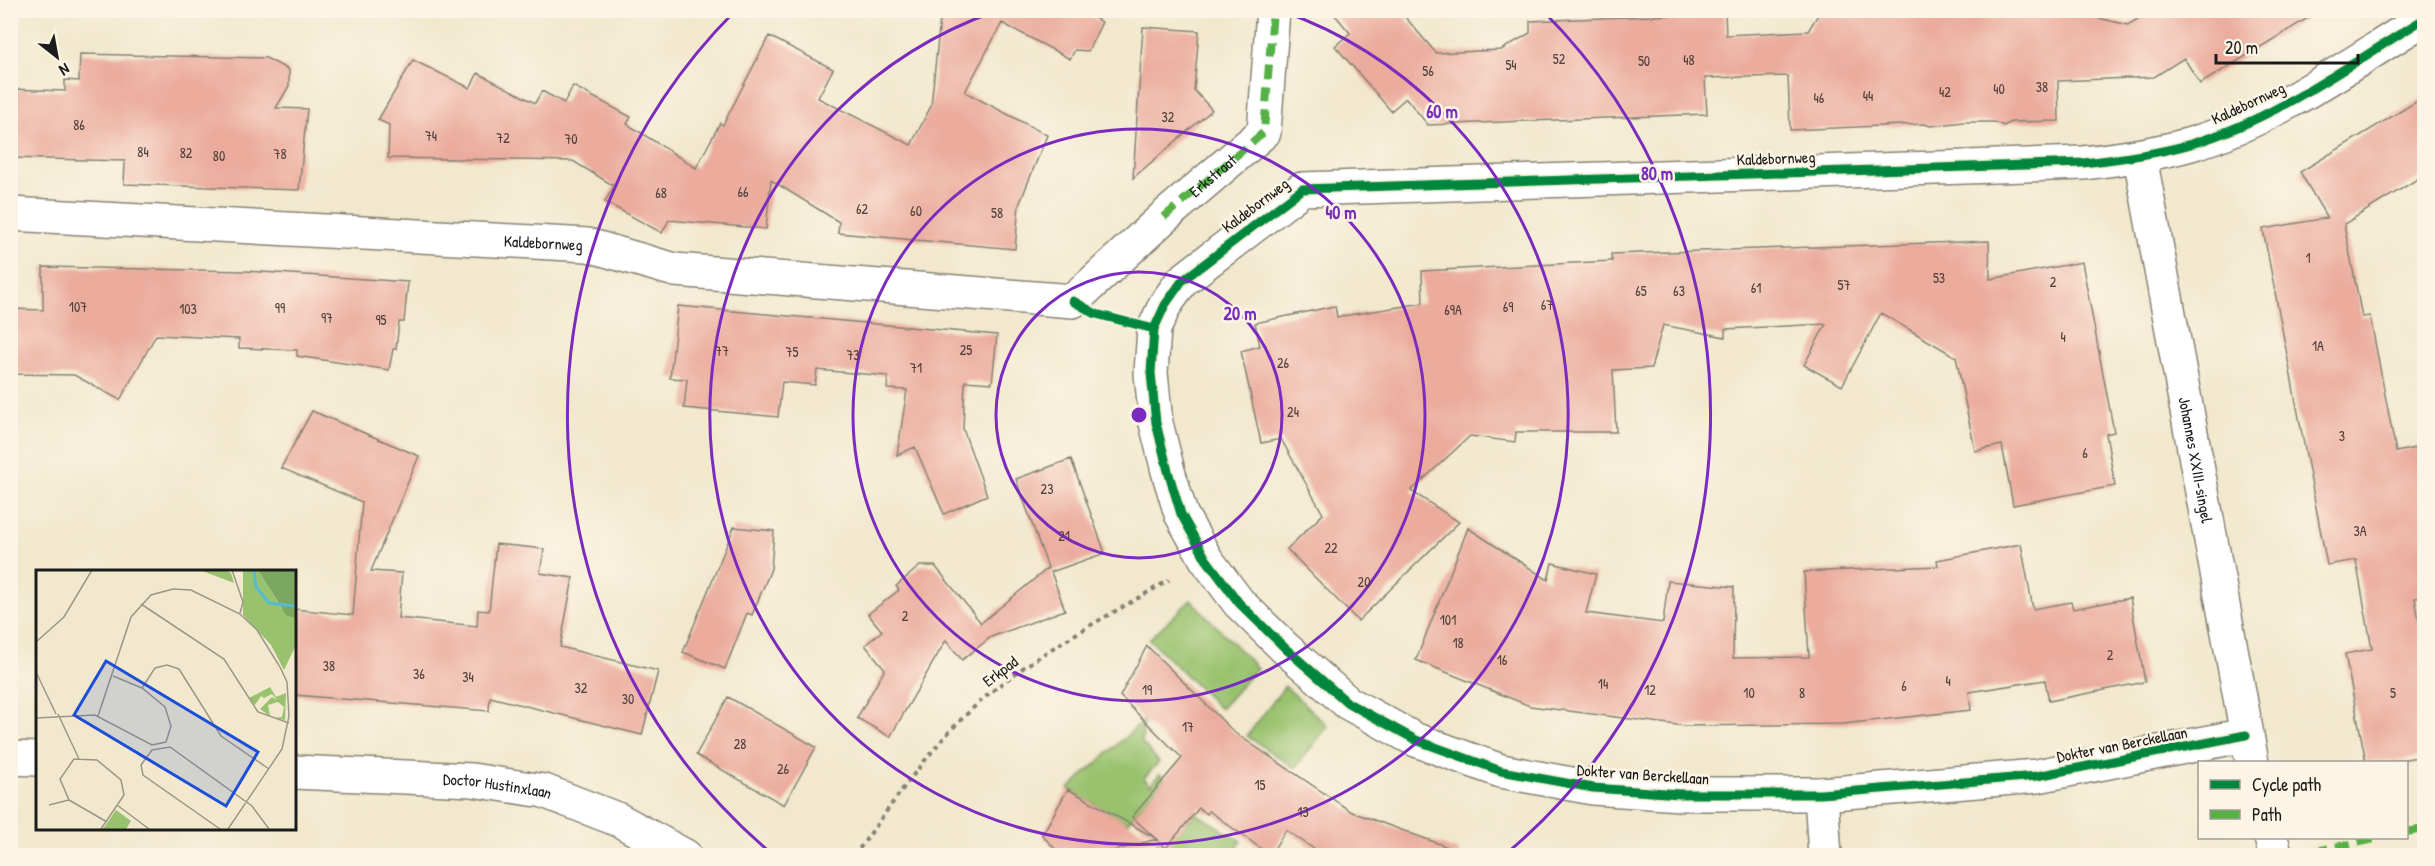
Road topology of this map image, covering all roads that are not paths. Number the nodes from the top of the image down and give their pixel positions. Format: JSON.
{"nodes":[{"id":1,"x":1273,"y":10,"type":"edge"},
{"id":2,"x":2424,"y":19,"type":"edge"},
{"id":3,"x":2140,"y":157,"type":"junction"},
{"id":4,"x":10,"y":214,"type":"edge"},
{"id":5,"x":1073,"y":301,"type":"joint"},
{"id":6,"x":1154,"y":329,"type":"joint"},
{"id":7,"x":2249,"y":749,"type":"edge"},
{"id":8,"x":10,"y":758,"type":"edge"},
{"id":9,"x":36,"y":759,"type":"edge"},
{"id":10,"x":296,"y":772,"type":"edge"},
{"id":11,"x":1821,"y":794,"type":"junction"},
{"id":12,"x":2272,"y":839,"type":"edge"},
{"id":13,"x":685,"y":855,"type":"edge"},
{"id":14,"x":1825,"y":855,"type":"edge"},
{"id":15,"x":2276,"y":855,"type":"edge"}],
"edges":[{"from":1,"to":5,"type":"street","name":"Erkstraat"},
{"from":2,"to":3,"type":"street","name":"Kaldebornweg"},
{"from":3,"to":6,"type":"street","name":"Kaldebornweg"},
{"from":3,"to":7,"type":"street","name":"Johannes XXIII-singel"},
{"from":4,"to":5,"type":"street","name":"Kaldebornweg"},
{"from":6,"to":11,"type":"street","name":"Dokter van Berckellaan"},
{"from":7,"to":11,"type":"street","name":"Dokter van Berckellaan"},
{"from":8,"to":9,"type":"street"},
{"from":10,"to":13,"type":"street","name":"Doctor Hustinxlaan"},
{"from":11,"to":14,"type":"street"},
{"from":12,"to":15,"type":"street"}]}
